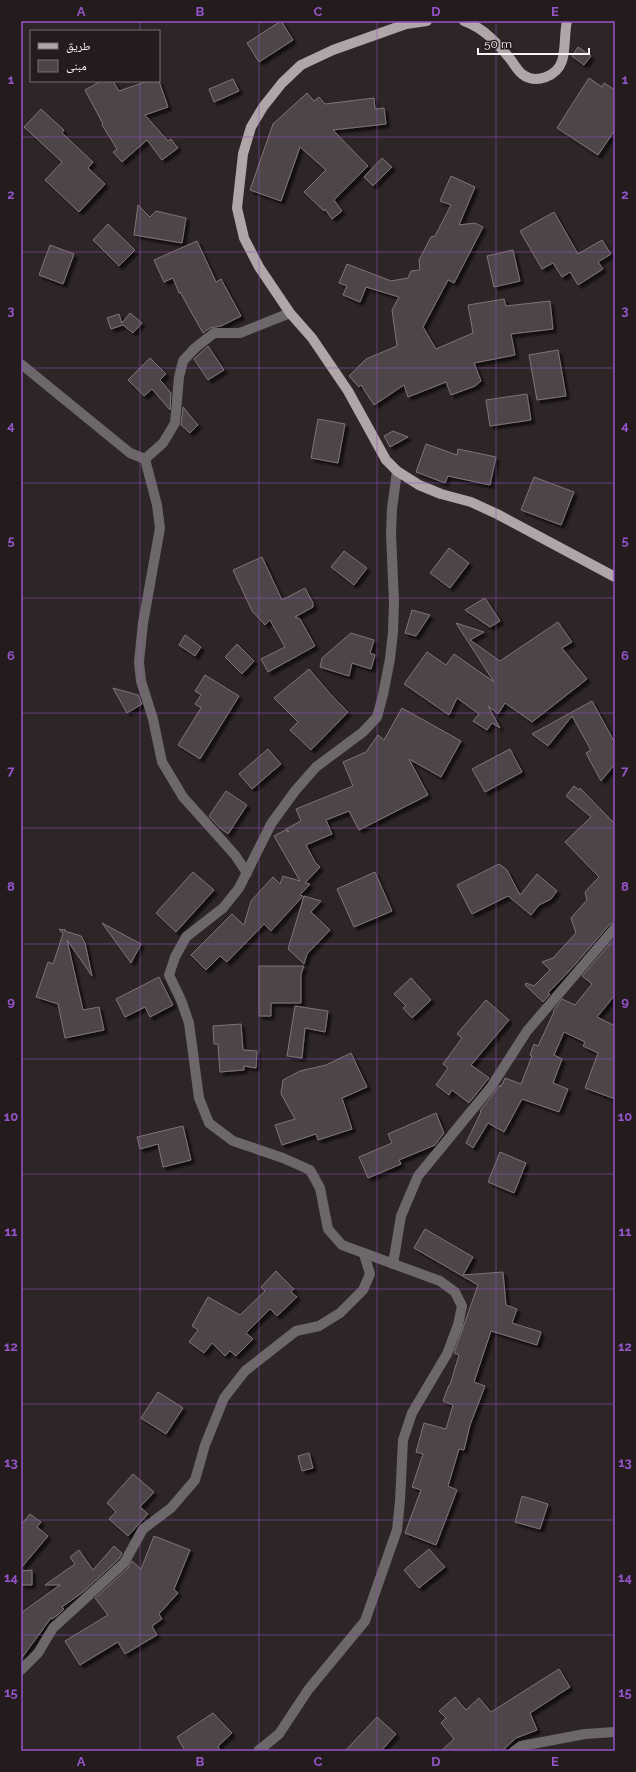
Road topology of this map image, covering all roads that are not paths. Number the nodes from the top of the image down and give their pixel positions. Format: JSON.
{"nodes":[{"id":1,"x":427,"y":21,"type":"edge"},
{"id":2,"x":464,"y":21,"type":"edge"},
{"id":3,"x":567,"y":21,"type":"edge"},
{"id":4,"x":290,"y":313,"type":"junction"},
{"id":5,"x":21,"y":364,"type":"edge"},
{"id":6,"x":145,"y":459,"type":"junction"},
{"id":7,"x":397,"y":471,"type":"junction"},
{"id":8,"x":615,"y":577,"type":"edge"},
{"id":9,"x":247,"y":873,"type":"junction"},
{"id":10,"x":615,"y":928,"type":"edge"},
{"id":11,"x":364,"y":1254,"type":"junction"},
{"id":12,"x":393,"y":1264,"type":"junction"},
{"id":13,"x":21,"y":1670,"type":"edge"},
{"id":14,"x":615,"y":1732,"type":"edge"},
{"id":15,"x":258,"y":1751,"type":"edge"},
{"id":16,"x":514,"y":1751,"type":"edge"}],
"edges":[{"from":1,"to":4,"type":"main road"},
{"from":2,"to":3,"type":"main road"},
{"from":4,"to":6,"type":"street"},
{"from":4,"to":7,"type":"main road"},
{"from":5,"to":6,"type":"street"},
{"from":6,"to":9,"type":"street"},
{"from":7,"to":8,"type":"main road"},
{"from":7,"to":9,"type":"street"},
{"from":9,"to":11,"type":"street"},
{"from":10,"to":12,"type":"street"},
{"from":11,"to":12,"type":"street"},
{"from":11,"to":13,"type":"street"},
{"from":12,"to":15,"type":"street"},
{"from":14,"to":16,"type":"street"}]}
